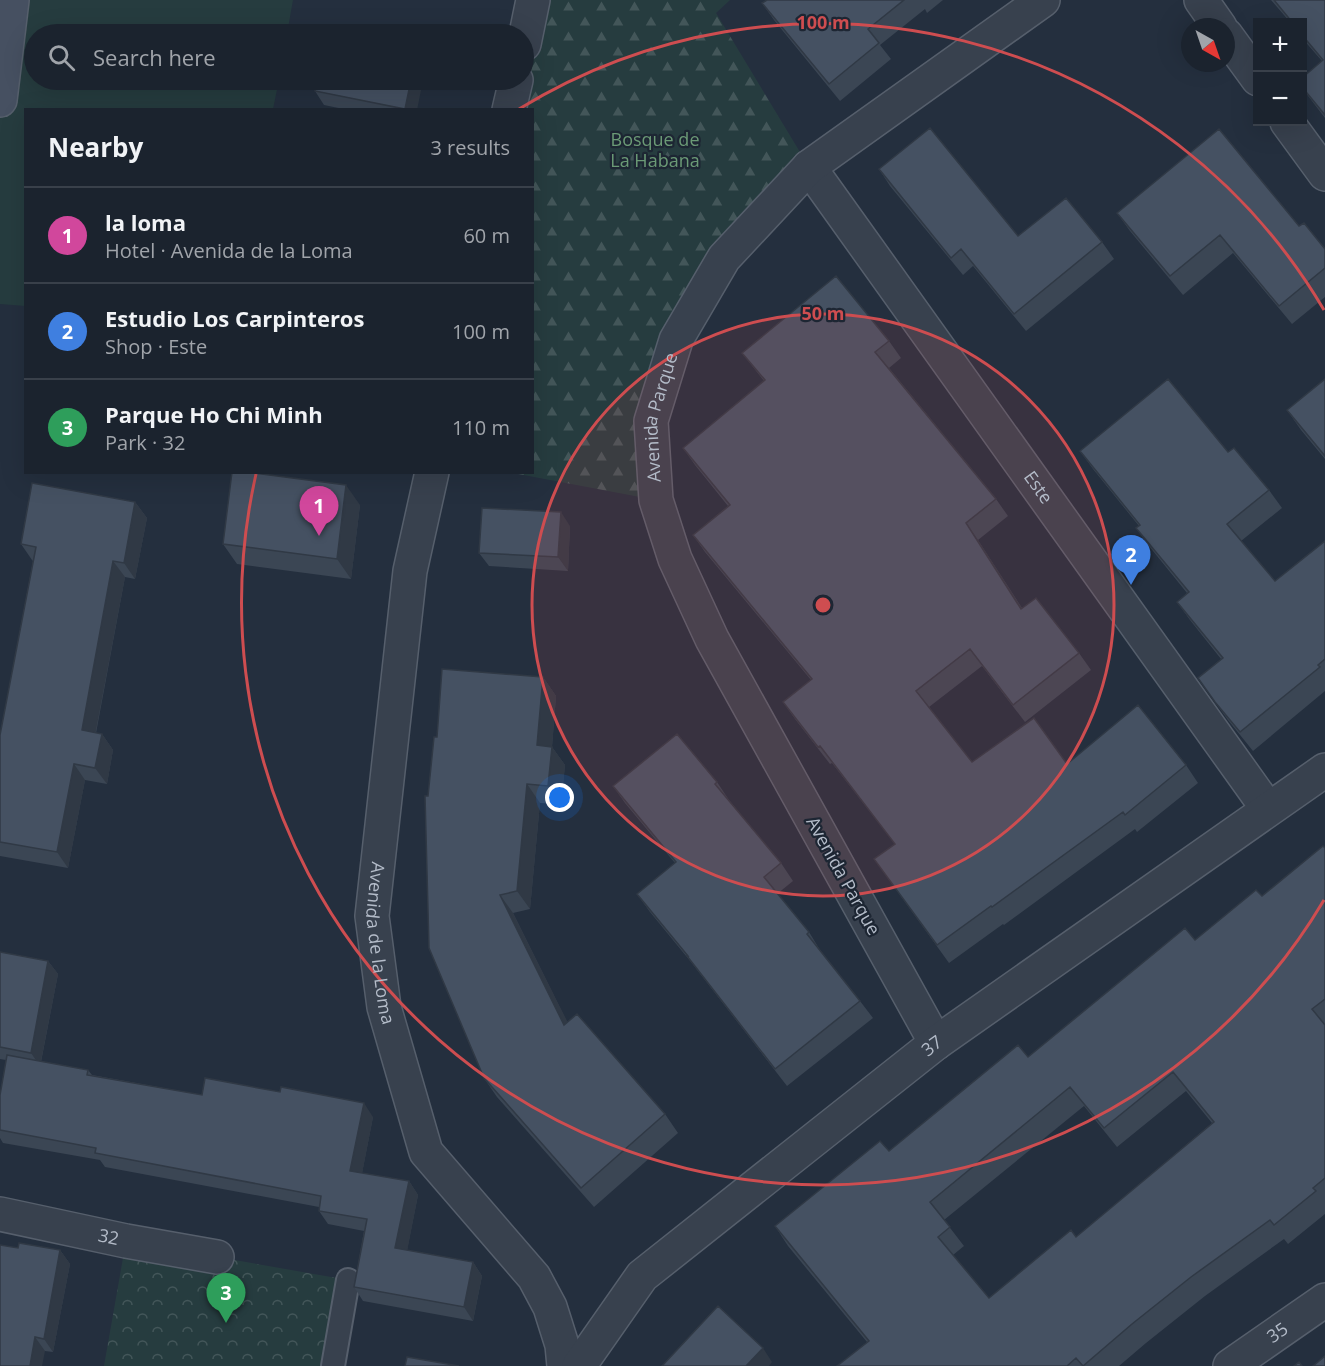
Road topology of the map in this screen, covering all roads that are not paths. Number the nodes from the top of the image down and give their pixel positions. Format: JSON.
{"nodes":[{"id":1,"x":12,"y":0,"type":"edge"},
{"id":2,"x":533,"y":0,"type":"edge"},
{"id":3,"x":1043,"y":0,"type":"edge"},
{"id":4,"x":1201,"y":0,"type":"edge"},
{"id":5,"x":1214,"y":18,"type":"edge"},
{"id":6,"x":528,"y":24,"type":"edge"},
{"id":7,"x":1235,"y":48,"type":"edge"},
{"id":8,"x":1253,"y":73,"type":"edge"},
{"id":9,"x":514,"y":90,"type":"edge"},
{"id":10,"x":0,"y":100,"type":"edge"},
{"id":11,"x":509,"y":108,"type":"edge"},
{"id":12,"x":1290,"y":126,"type":"edge"},
{"id":13,"x":809,"y":167,"type":"junction"},
{"id":14,"x":1325,"y":174,"type":"edge"},
{"id":15,"x":432,"y":474,"type":"edge"},
{"id":16,"x":1325,"y":770,"type":"edge"},
{"id":17,"x":1268,"y":809,"type":"junction"},
{"id":18,"x":936,"y":1043,"type":"junction"},
{"id":19,"x":0,"y":1214,"type":"edge"},
{"id":20,"x":217,"y":1257,"type":"dead end"},
{"id":21,"x":348,"y":1280,"type":"dead end"},
{"id":22,"x":1325,"y":1300,"type":"edge"},
{"id":23,"x":333,"y":1366,"type":"edge"},
{"id":24,"x":564,"y":1366,"type":"edge"},
{"id":25,"x":579,"y":1366,"type":"edge"},
{"id":26,"x":1230,"y":1366,"type":"edge"}],
"edges":[{"from":1,"to":10,"type":"street"},
{"from":2,"to":6,"type":"street"},
{"from":3,"to":13,"type":"street","name":"Avenida Parque"},
{"from":4,"to":5,"type":"street"},
{"from":7,"to":8,"type":"street"},
{"from":9,"to":11,"type":"street"},
{"from":12,"to":14,"type":"street"},
{"from":13,"to":17,"type":"street","name":"Este"},
{"from":13,"to":18,"type":"street","name":"Avenida Parque"},
{"from":15,"to":24,"type":"street","name":"Avenida de la Loma"},
{"from":16,"to":17,"type":"street","name":"37"},
{"from":17,"to":18,"type":"street","name":"37"},
{"from":18,"to":25,"type":"street","name":"37"},
{"from":19,"to":20,"type":"street","name":"32"},
{"from":21,"to":23,"type":"lane"},
{"from":22,"to":26,"type":"street","name":"35"}]}
